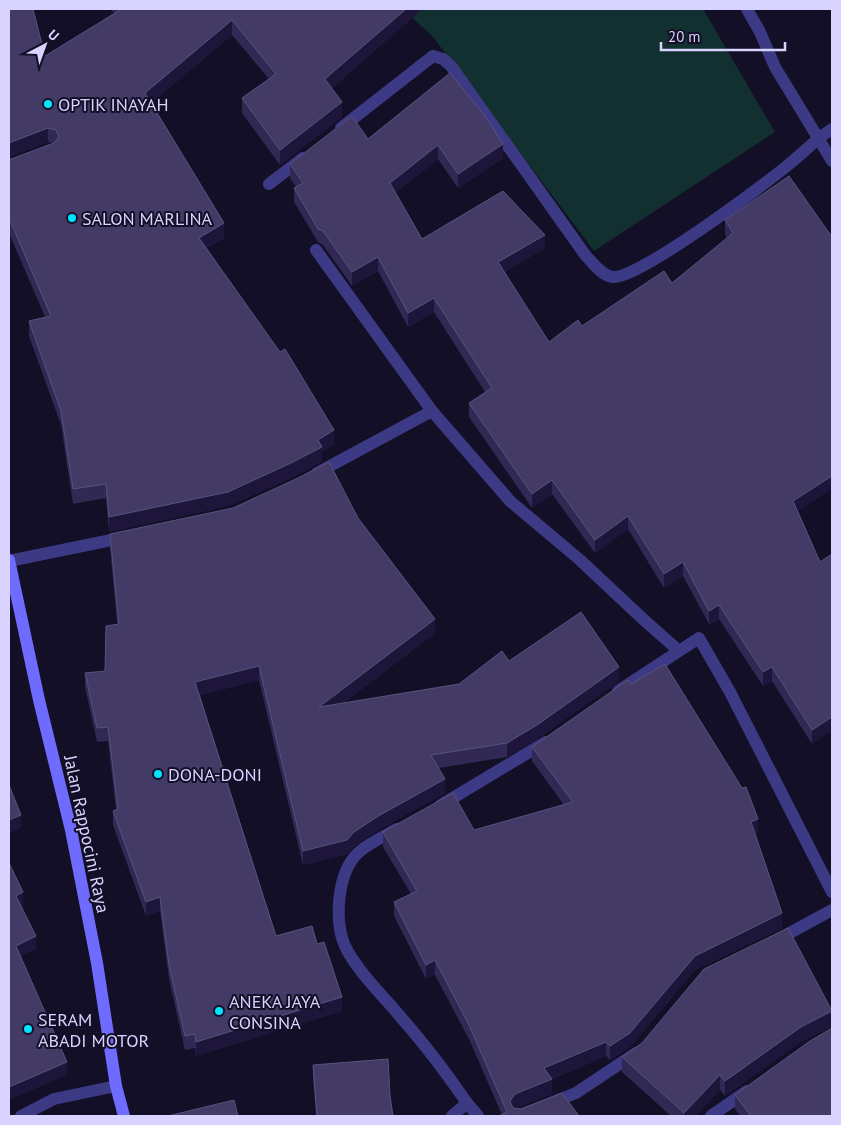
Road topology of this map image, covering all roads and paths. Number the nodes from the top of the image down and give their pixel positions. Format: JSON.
{"nodes":[{"id":1,"x":747,"y":9,"type":"edge"},
{"id":2,"x":832,"y":129,"type":"edge"},
{"id":3,"x":332,"y":136,"type":"edge"},
{"id":4,"x":816,"y":140,"type":"junction"},
{"id":5,"x":316,"y":148,"type":"edge"},
{"id":6,"x":832,"y":161,"type":"edge"},
{"id":7,"x":269,"y":184,"type":"dead end"},
{"id":8,"x":316,"y":250,"type":"edge"},
{"id":9,"x":432,"y":411,"type":"junction"},
{"id":10,"x":304,"y":480,"type":"edge"},
{"id":11,"x":142,"y":534,"type":"edge"},
{"id":12,"x":9,"y":561,"type":"edge"},
{"id":13,"x":678,"y":650,"type":"junction"},
{"id":14,"x":604,"y":701,"type":"edge"},
{"id":15,"x":556,"y":735,"type":"edge"},
{"id":16,"x":434,"y":809,"type":"edge"},
{"id":17,"x":409,"y":823,"type":"edge"},
{"id":18,"x":832,"y":892,"type":"edge"},
{"id":19,"x":832,"y":910,"type":"edge"},
{"id":20,"x":765,"y":946,"type":"edge"},
{"id":21,"x":642,"y":1045,"type":"edge"},
{"id":22,"x":758,"y":1082,"type":"edge"},
{"id":23,"x":116,"y":1086,"type":"junction"},
{"id":24,"x":466,"y":1103,"type":"junction"},
{"id":25,"x":21,"y":1116,"type":"edge"},
{"id":26,"x":124,"y":1116,"type":"edge"},
{"id":27,"x":452,"y":1116,"type":"edge"},
{"id":28,"x":478,"y":1116,"type":"edge"},
{"id":29,"x":518,"y":1116,"type":"edge"},
{"id":30,"x":711,"y":1116,"type":"edge"}],
"edges":[{"from":1,"to":4,"type":"street"},
{"from":2,"to":4,"type":"street"},
{"from":3,"to":4,"type":"street"},
{"from":4,"to":6,"type":"street"},
{"from":5,"to":7,"type":"street"},
{"from":8,"to":9,"type":"street"},
{"from":9,"to":10,"type":"street"},
{"from":9,"to":13,"type":"street"},
{"from":11,"to":12,"type":"street"},
{"from":12,"to":23,"type":"main road","name":"Jalan Rappocini Raya"},
{"from":13,"to":14,"type":"street"},
{"from":13,"to":18,"type":"street"},
{"from":15,"to":16,"type":"street"},
{"from":17,"to":24,"type":"street"},
{"from":19,"to":20,"type":"street"},
{"from":21,"to":29,"type":"street"},
{"from":22,"to":30,"type":"street"},
{"from":23,"to":25,"type":"street"},
{"from":23,"to":26,"type":"main road","name":"Jalan Rappocini Raya"},
{"from":24,"to":27,"type":"street"},
{"from":24,"to":28,"type":"street"}]}
